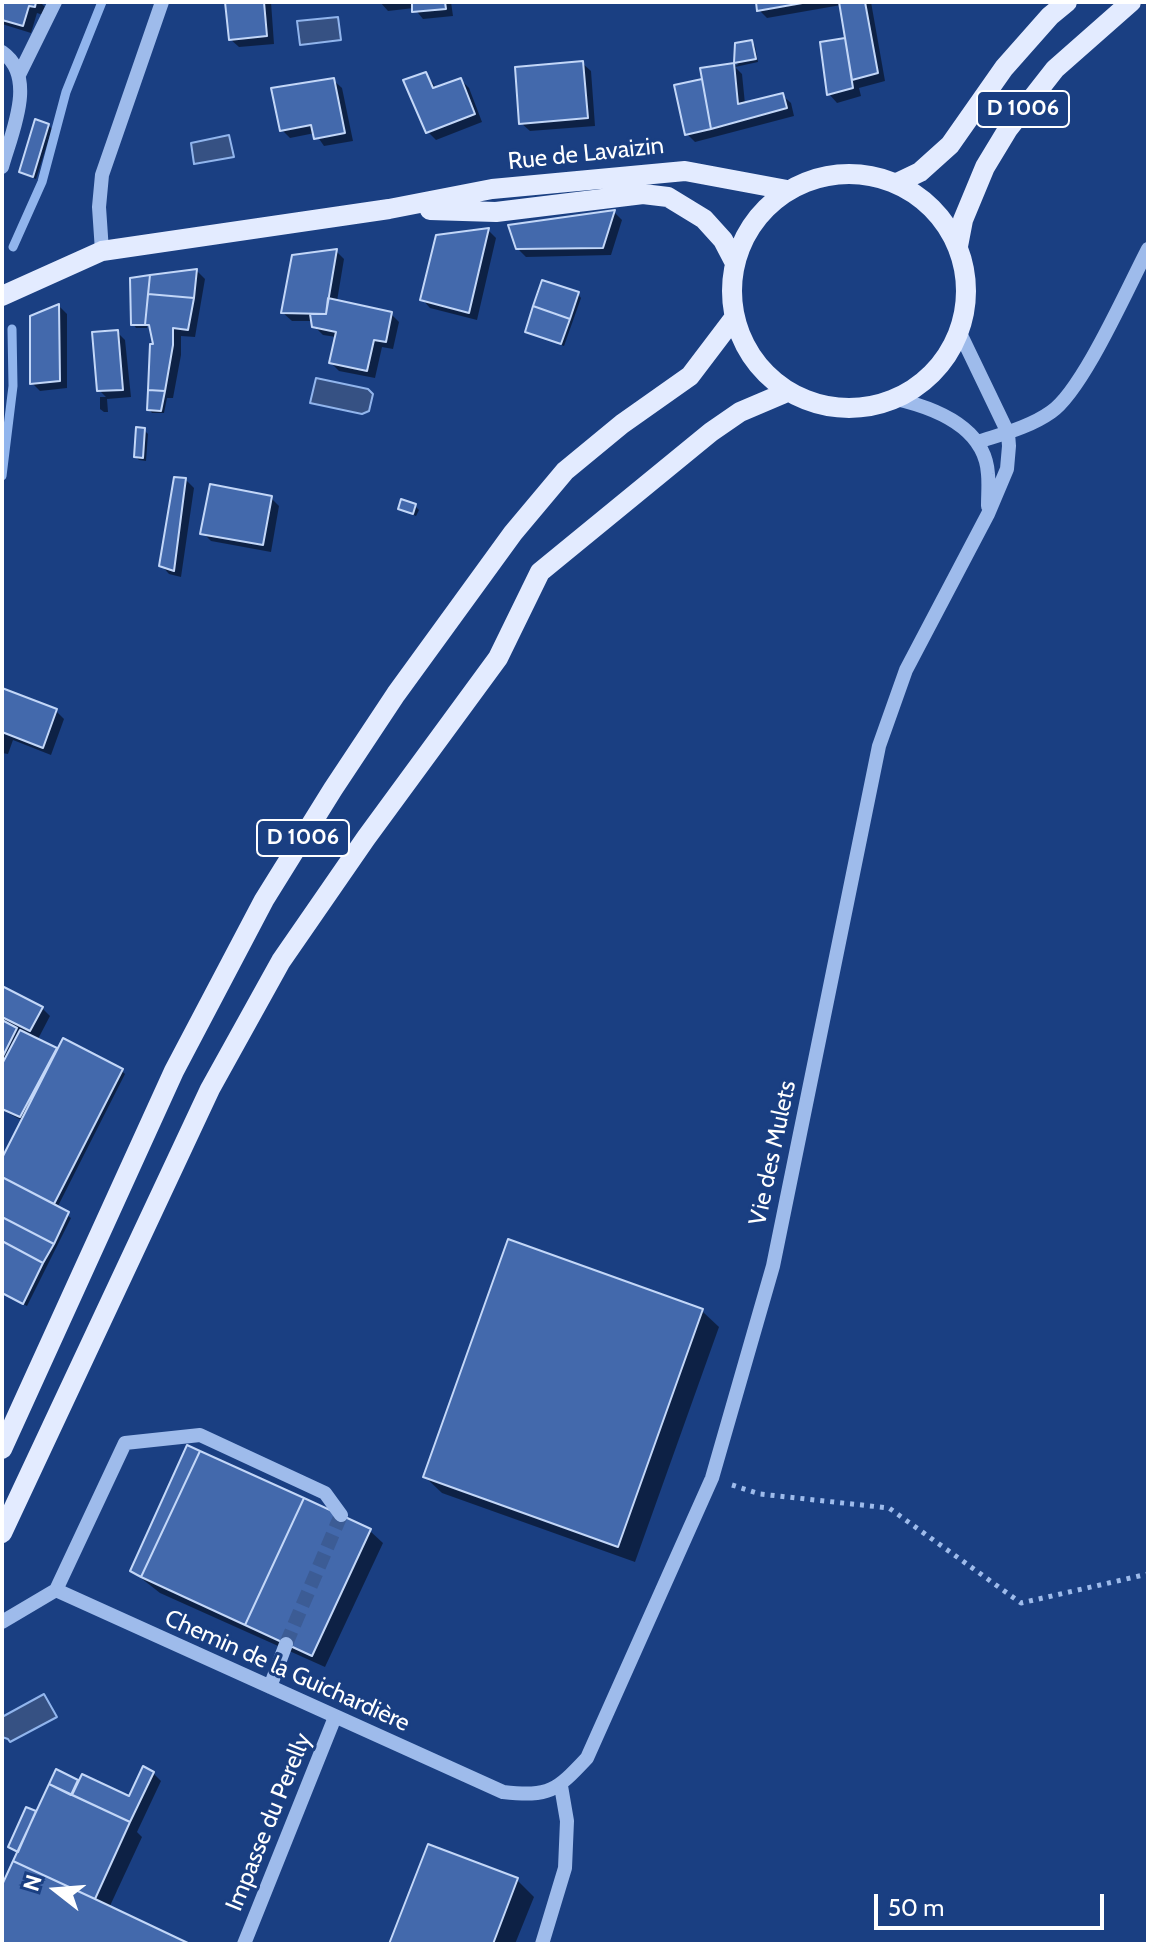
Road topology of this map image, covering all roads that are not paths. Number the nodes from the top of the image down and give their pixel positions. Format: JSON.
{"nodes":[{"id":1,"x":55,"y":2,"type":"edge"},
{"id":2,"x":162,"y":2,"type":"edge"},
{"id":3,"x":1067,"y":2,"type":"edge"},
{"id":4,"x":1131,"y":2,"type":"edge"},
{"id":5,"x":2,"y":52,"type":"edge"},
{"id":6,"x":19,"y":75,"type":"junction"},
{"id":7,"x":2,"y":167,"type":"edge"},
{"id":8,"x":897,"y":183,"type":"junction"},
{"id":9,"x":787,"y":190,"type":"junction"},
{"id":10,"x":389,"y":209,"type":"junction"},
{"id":11,"x":958,"y":246,"type":"junction"},
{"id":12,"x":1148,"y":249,"type":"edge"},
{"id":13,"x":102,"y":251,"type":"junction"},
{"id":14,"x":735,"y":263,"type":"junction"},
{"id":15,"x":2,"y":296,"type":"edge"},
{"id":16,"x":734,"y":318,"type":"junction"},
{"id":17,"x":959,"y":331,"type":"junction"},
{"id":18,"x":787,"y":392,"type":"junction"},
{"id":19,"x":896,"y":399,"type":"junction"},
{"id":20,"x":1008,"y":433,"type":"junction"},
{"id":21,"x":978,"y":442,"type":"junction"},
{"id":22,"x":988,"y":514,"type":"junction"},
{"id":23,"x":2,"y":1449,"type":"edge"},
{"id":24,"x":341,"y":1515,"type":"dead end"},
{"id":25,"x":2,"y":1533,"type":"edge"},
{"id":26,"x":56,"y":1590,"type":"junction"},
{"id":27,"x":2,"y":1622,"type":"edge"},
{"id":28,"x":286,"y":1644,"type":"tunnel mouth"},
{"id":29,"x":270,"y":1687,"type":"junction"},
{"id":30,"x":335,"y":1717,"type":"junction"},
{"id":31,"x":561,"y":1786,"type":"junction"},
{"id":32,"x":244,"y":1944,"type":"edge"},
{"id":33,"x":542,"y":1944,"type":"edge"}],
"edges":[{"from":1,"to":6,"type":"street"},
{"from":2,"to":13,"type":"street"},
{"from":3,"to":8,"type":"main road","number":"D 1006"},
{"from":4,"to":11,"type":"main road","number":"D 1006"},
{"from":5,"to":6,"type":"street"},
{"from":6,"to":7,"type":"street"},
{"from":8,"to":9,"type":"main road"},
{"from":8,"to":11,"type":"main road"},
{"from":9,"to":10,"type":"main road","name":"Rue de Lavaizin"},
{"from":9,"to":14,"type":"main road"},
{"from":10,"to":13,"type":"main road","name":"Rue de Lavaizin"},
{"from":10,"to":14,"type":"main road","name":"Rue de Lavaizin"},
{"from":11,"to":17,"type":"main road"},
{"from":12,"to":20,"type":"street"},
{"from":13,"to":15,"type":"main road","name":"Rue de Lavaizin"},
{"from":14,"to":16,"type":"main road"},
{"from":16,"to":18,"type":"main road"},
{"from":16,"to":23,"type":"main road","number":"D 1006"},
{"from":17,"to":19,"type":"main road"},
{"from":17,"to":20,"type":"street","name":"Vie des Mulets"},
{"from":18,"to":19,"type":"main road"},
{"from":18,"to":25,"type":"main road","number":"D 1006"},
{"from":19,"to":21,"type":"street"},
{"from":20,"to":21,"type":"street"},
{"from":20,"to":22,"type":"street","name":"Vie des Mulets"},
{"from":21,"to":22,"type":"street","name":"Vie des Mulets"},
{"from":22,"to":31,"type":"street","name":"Vie des Mulets"},
{"from":24,"to":26,"type":"street"},
{"from":26,"to":27,"type":"street"},
{"from":26,"to":29,"type":"street","name":"Chemin de la Guichardière"},
{"from":28,"to":29,"type":"street"},
{"from":29,"to":30,"type":"street","name":"Chemin de la Guichardière"},
{"from":30,"to":31,"type":"street","name":"Chemin de la Guichardière"},
{"from":30,"to":32,"type":"street","name":"Impasse du Perelly"},
{"from":31,"to":33,"type":"street"}]}
